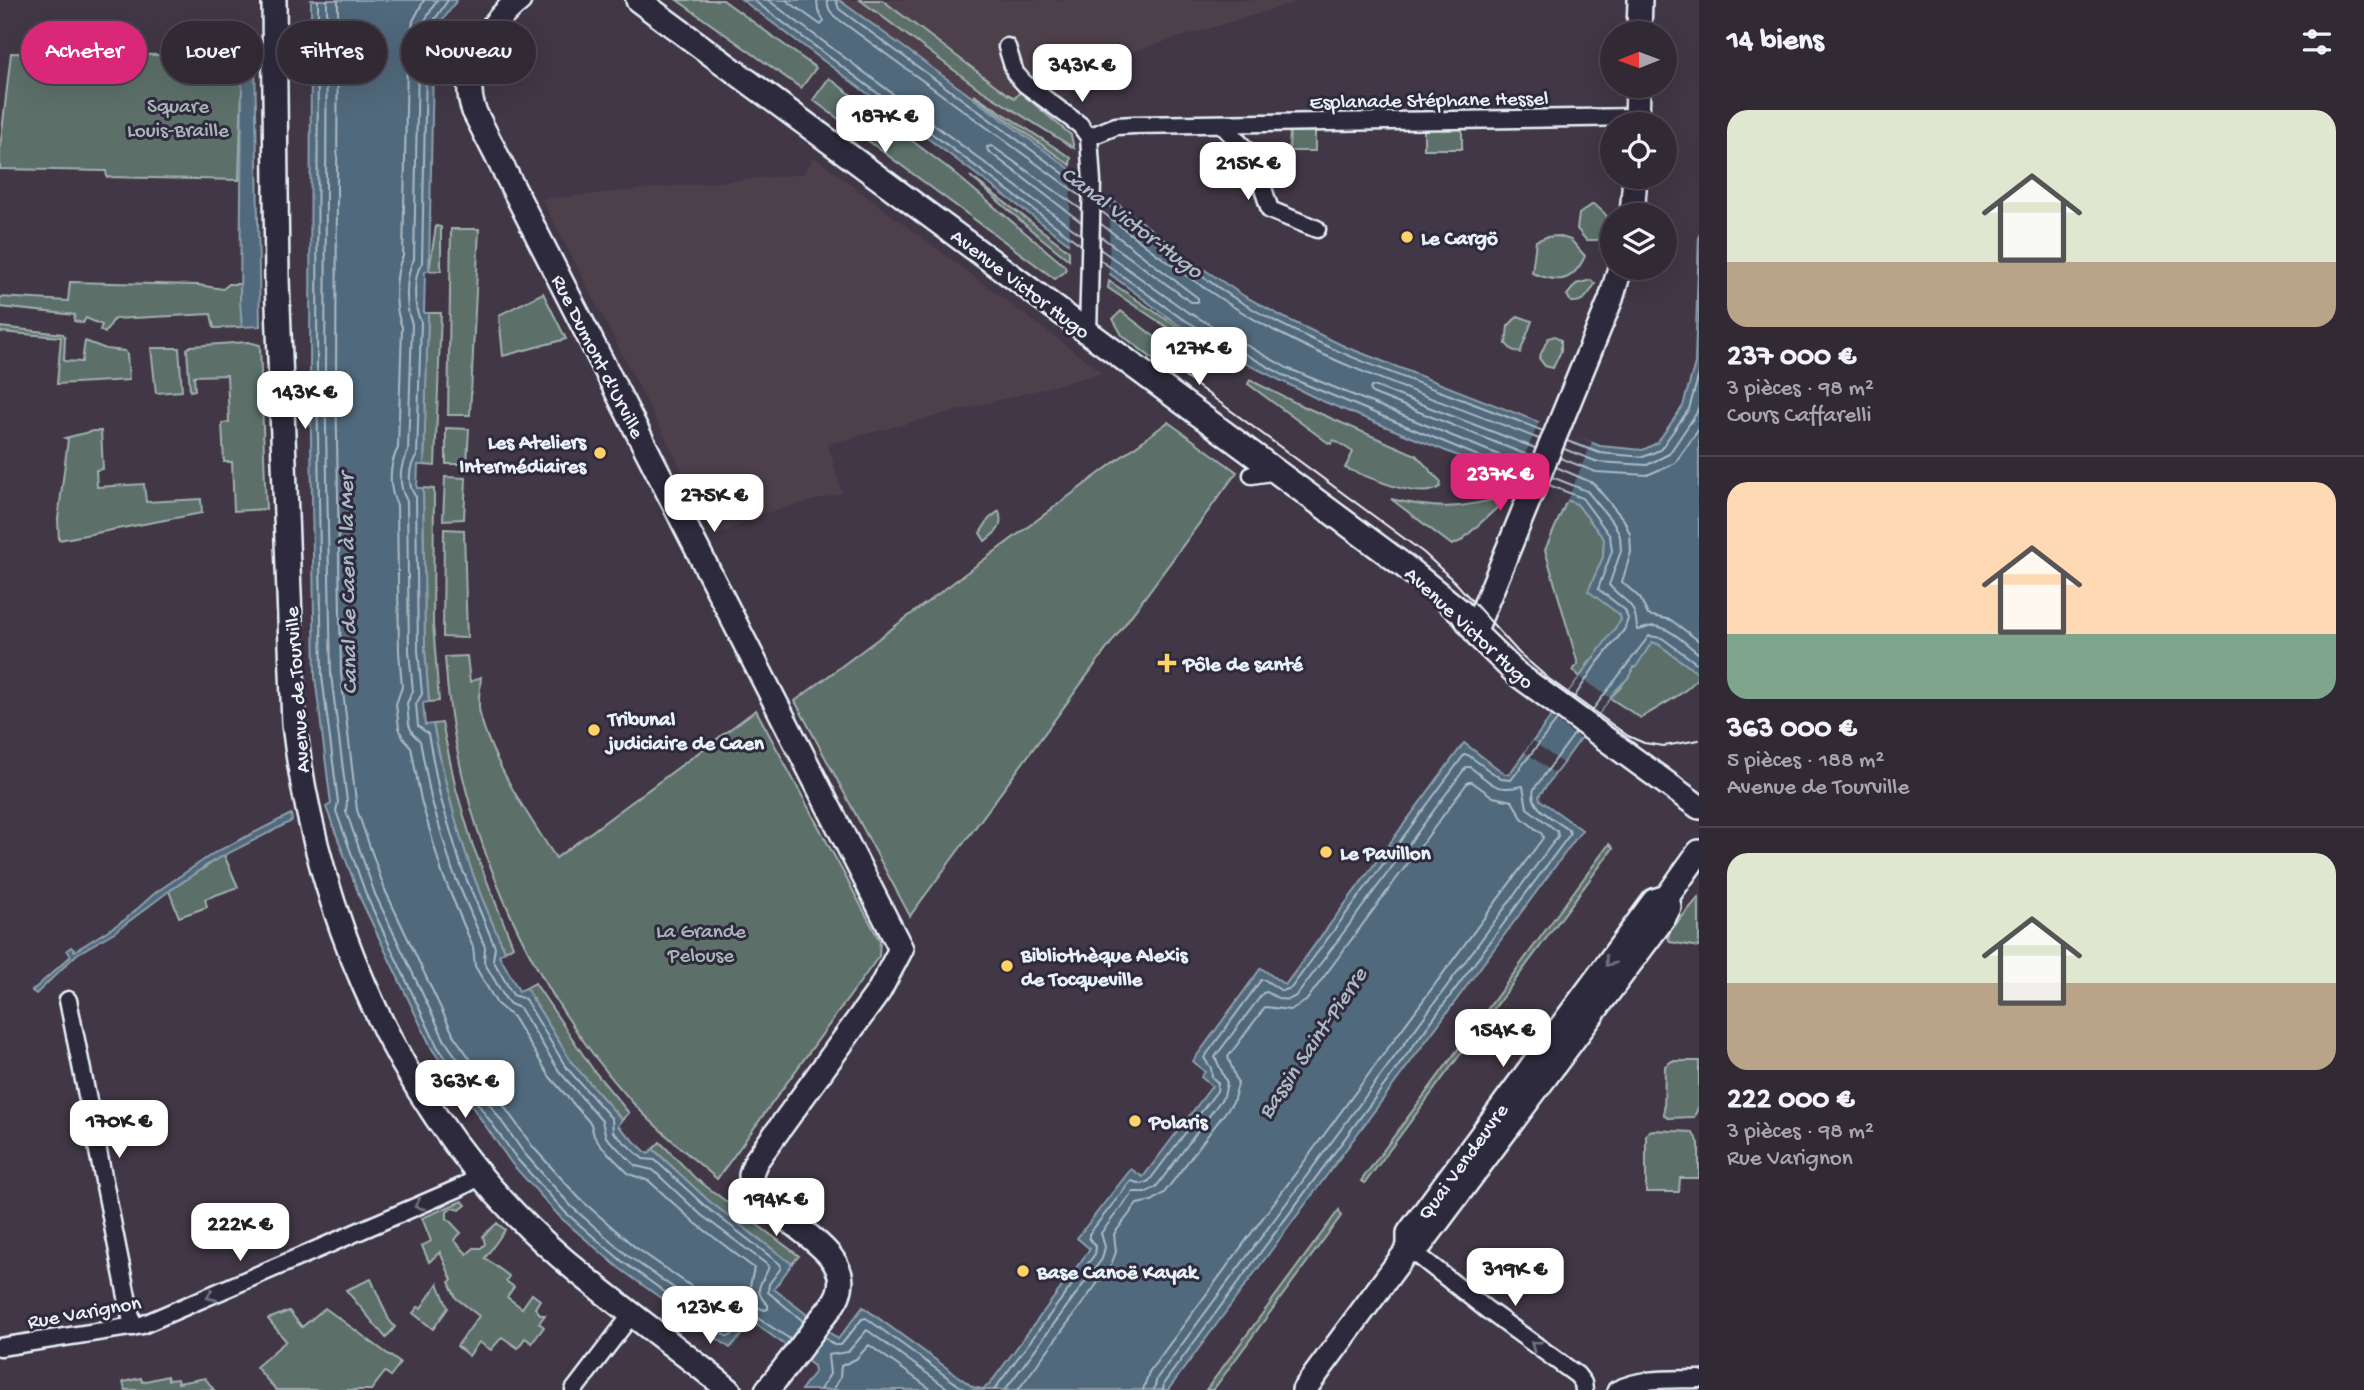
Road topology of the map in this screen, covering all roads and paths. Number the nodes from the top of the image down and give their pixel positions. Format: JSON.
{"nodes":[{"id":1,"x":274,"y":0,"type":"edge"},
{"id":2,"x":519,"y":0,"type":"edge"},
{"id":3,"x":638,"y":0,"type":"edge"},
{"id":4,"x":1640,"y":0,"type":"edge"},
{"id":5,"x":1639,"y":21,"type":"edge"},
{"id":6,"x":1007,"y":47,"type":"dead end"},
{"id":7,"x":1600,"y":121,"type":"edge"},
{"id":8,"x":1221,"y":124,"type":"junction"},
{"id":9,"x":1089,"y":137,"type":"junction"},
{"id":10,"x":1317,"y":229,"type":"dead end"},
{"id":11,"x":1617,"y":280,"type":"edge"},
{"id":12,"x":1088,"y":333,"type":"junction"},
{"id":13,"x":1277,"y":471,"type":"junction"},
{"id":14,"x":1252,"y":475,"type":"dead end"},
{"id":15,"x":1475,"y":630,"type":"junction"},
{"id":16,"x":1699,"y":807,"type":"edge"},
{"id":17,"x":1699,"y":852,"type":"edge"},
{"id":18,"x":68,"y":1000,"type":"dead end"},
{"id":19,"x":481,"y":1176,"type":"junction"},
{"id":20,"x":1409,"y":1248,"type":"junction"},
{"id":21,"x":632,"y":1314,"type":"junction"},
{"id":22,"x":133,"y":1327,"type":"junction"},
{"id":23,"x":0,"y":1347,"type":"edge"},
{"id":24,"x":1699,"y":1379,"type":"edge"},
{"id":25,"x":575,"y":1390,"type":"edge"},
{"id":26,"x":729,"y":1390,"type":"edge"},
{"id":27,"x":767,"y":1390,"type":"edge"},
{"id":28,"x":1304,"y":1390,"type":"edge"},
{"id":29,"x":1584,"y":1390,"type":"edge"},
{"id":30,"x":1616,"y":1390,"type":"edge"}],
"edges":[{"from":1,"to":19,"type":"street","name":"Avenue de Tourville"},
{"from":2,"to":27,"type":"street","name":"Rue Dumont d'Urville"},
{"from":3,"to":12,"type":"street","name":"Avenue Victor Hugo"},
{"from":4,"to":5,"type":"street"},
{"from":6,"to":9,"type":"street"},
{"from":7,"to":8,"type":"street","name":"Esplanade Stéphane Hessel"},
{"from":8,"to":9,"type":"street","name":"Esplanade Stéphane Hessel"},
{"from":8,"to":10,"type":"street"},
{"from":9,"to":12,"type":"street"},
{"from":11,"to":15,"type":"street"},
{"from":12,"to":13,"type":"street","name":"Avenue Victor Hugo"},
{"from":13,"to":14,"type":"street"},
{"from":13,"to":15,"type":"street","name":"Avenue Victor Hugo"},
{"from":15,"to":16,"type":"street","name":"Avenue Victor Hugo"},
{"from":17,"to":20,"type":"street","name":"Quai Vendeuvre"},
{"from":18,"to":22,"type":"street"},
{"from":19,"to":21,"type":"street","name":"Avenue de Tourville"},
{"from":19,"to":22,"type":"street","name":"Rue Varignon","one_way":true},
{"from":20,"to":28,"type":"street","name":"Quai Vendeuvre"},
{"from":29,"to":20,"type":"street","one_way":true},
{"from":21,"to":25,"type":"street"},
{"from":21,"to":26,"type":"street","name":"Avenue de Tourville"},
{"from":22,"to":23,"type":"street","name":"Rue Varignon"},
{"from":24,"to":30,"type":"street"}]}
